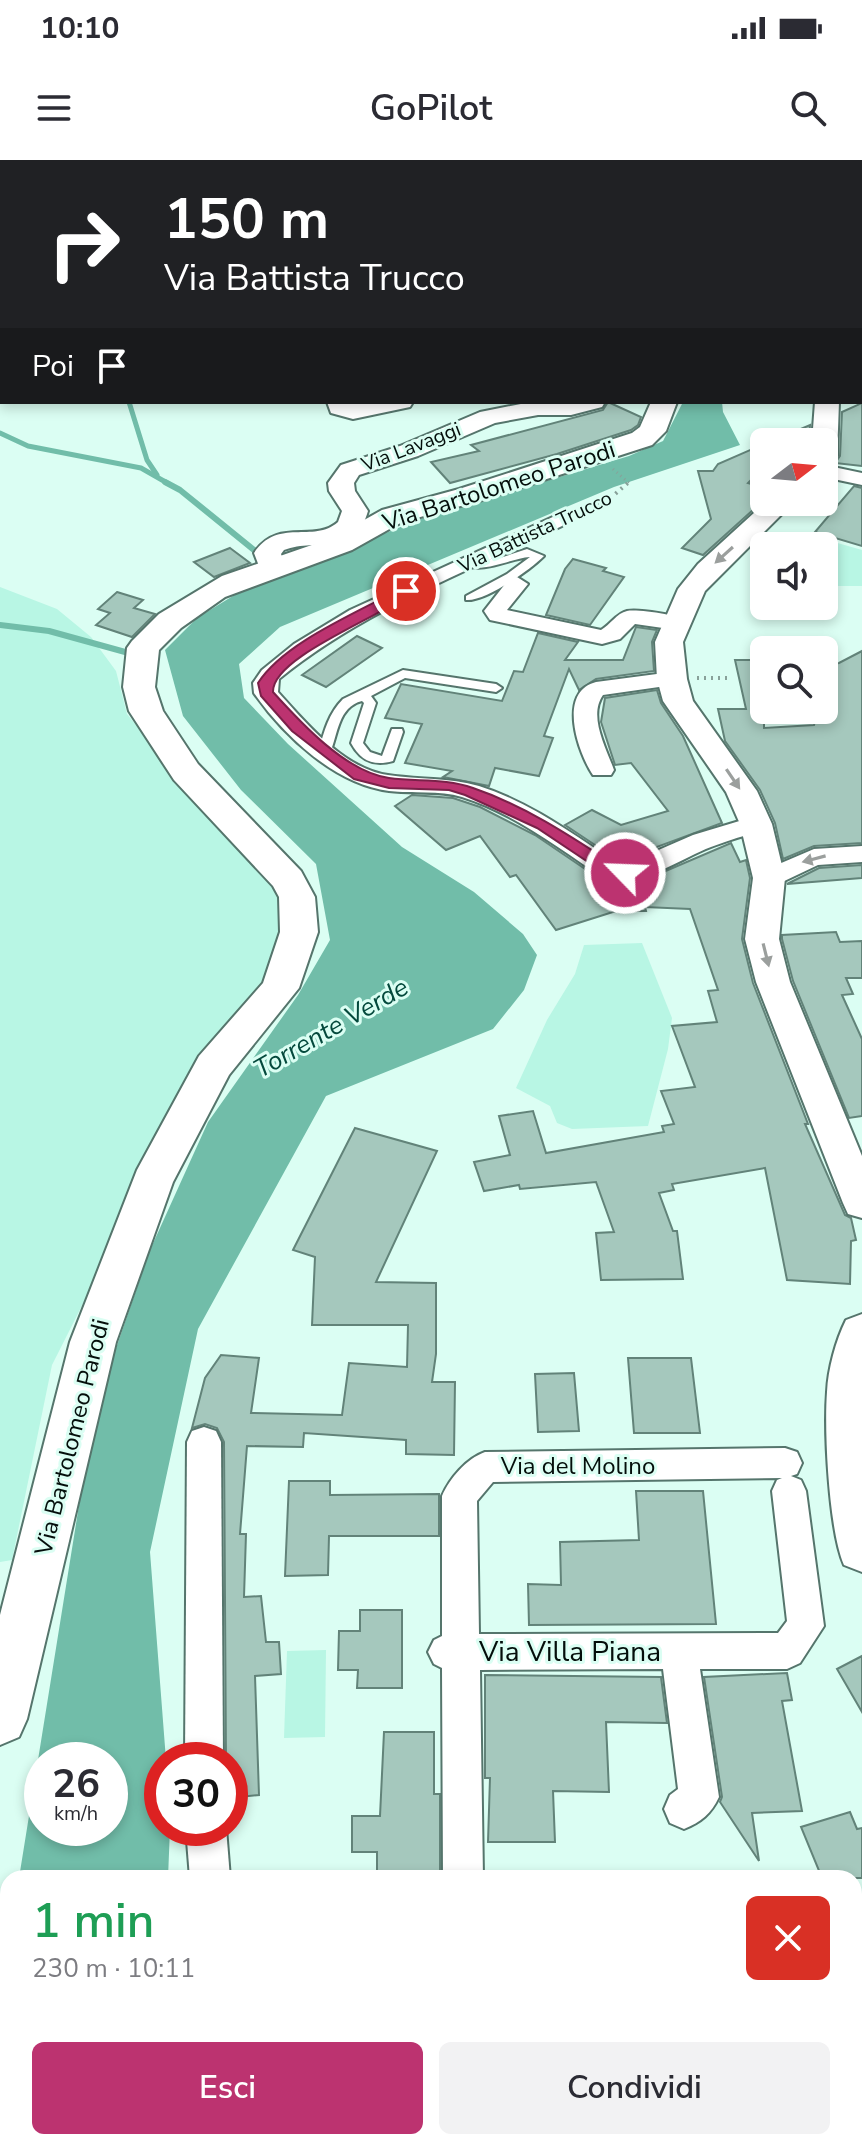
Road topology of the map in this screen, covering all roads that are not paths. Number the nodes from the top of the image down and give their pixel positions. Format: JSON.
{"nodes":[{"id":1,"x":339,"y":404,"type":"edge"},
{"id":2,"x":391,"y":404,"type":"edge"},
{"id":3,"x":586,"y":404,"type":"edge"},
{"id":4,"x":663,"y":404,"type":"edge"},
{"id":5,"x":827,"y":404,"type":"edge"},
{"id":6,"x":826,"y":428,"type":"edge"},
{"id":7,"x":838,"y":474,"type":"edge"},
{"id":8,"x":862,"y":479,"type":"edge"},
{"id":9,"x":766,"y":516,"type":"edge"},
{"id":10,"x":555,"y":522,"type":"road end"},
{"id":11,"x":470,"y":564,"type":"junction"},
{"id":12,"x":272,"y":568,"type":"junction"},
{"id":13,"x":517,"y":584,"type":"dead end"},
{"id":14,"x":470,"y":598,"type":"dead end"},
{"id":15,"x":677,"y":623,"type":"junction"},
{"id":16,"x":672,"y":679,"type":"junction"},
{"id":17,"x":496,"y":688,"type":"dead end"},
{"id":18,"x":361,"y":696,"type":"junction"},
{"id":19,"x":397,"y":732,"type":"dead end"},
{"id":20,"x":325,"y":750,"type":"junction"},
{"id":21,"x":602,"y":770,"type":"dead end"},
{"id":22,"x":756,"y":824,"type":"junction"},
{"id":23,"x":862,"y":854,"type":"edge"},
{"id":24,"x":769,"y":878,"type":"junction"},
{"id":25,"x":852,"y":1152,"type":"edge"},
{"id":26,"x":862,"y":1203,"type":"edge"},
{"id":27,"x":862,"y":1333,"type":"edge"},
{"id":28,"x":204,"y":1442,"type":"dead end"},
{"id":29,"x":862,"y":1548,"type":"edge"},
{"id":30,"x":787,"y":1651,"type":"joint"},
{"id":31,"x":454,"y":1652,"type":"junction"},
{"id":32,"x":679,"y":1653,"type":"junction"},
{"id":33,"x":0,"y":1719,"type":"edge"},
{"id":34,"x":204,"y":1742,"type":"edge"},
{"id":35,"x":684,"y":1809,"type":"dead end"},
{"id":36,"x":207,"y":1846,"type":"edge"},
{"id":37,"x":209,"y":1870,"type":"edge"},
{"id":38,"x":463,"y":1870,"type":"edge"}],
"edges":[{"from":1,"to":2,"type":"street","name":"Via Lavaggi"},
{"from":3,"to":12,"type":"street","name":"Via Lavaggi"},
{"from":4,"to":12,"type":"main road","name":"Via Bartolomeo Parodi"},
{"from":5,"to":6,"type":"street"},
{"from":7,"to":8,"type":"street"},
{"from":9,"to":15,"type":"street","one_way":true},
{"from":10,"to":11,"type":"street","name":"Via Battista Trucco"},
{"from":11,"to":14,"type":"lane"},
{"from":11,"to":20,"type":"street","name":"Via Battista Trucco"},
{"from":12,"to":33,"type":"main road","name":"Via Bartolomeo Parodi"},
{"from":13,"to":15,"type":"street"},
{"from":15,"to":16,"type":"street"},
{"from":16,"to":21,"type":"street"},
{"from":16,"to":22,"type":"street","one_way":true},
{"from":17,"to":18,"type":"lane"},
{"from":18,"to":19,"type":"lane"},
{"from":18,"to":20,"type":"lane"},
{"from":20,"to":22,"type":"street","name":"Via Battista Trucco"},
{"from":22,"to":24,"type":"street"},
{"from":23,"to":24,"type":"street","one_way":true},
{"from":24,"to":25,"type":"street","one_way":true},
{"from":25,"to":26,"type":"street"},
{"from":27,"to":29,"type":"main road"},
{"from":28,"to":34,"type":"street"},
{"from":30,"to":31,"type":"street","name":"Via del Molino"},
{"from":30,"to":32,"type":"street","name":"Via Villa Piana"},
{"from":31,"to":32,"type":"street","name":"Via Villa Piana"},
{"from":31,"to":38,"type":"street","name":"Via Villa Piana"},
{"from":32,"to":35,"type":"street"},
{"from":36,"to":37,"type":"street"}]}
